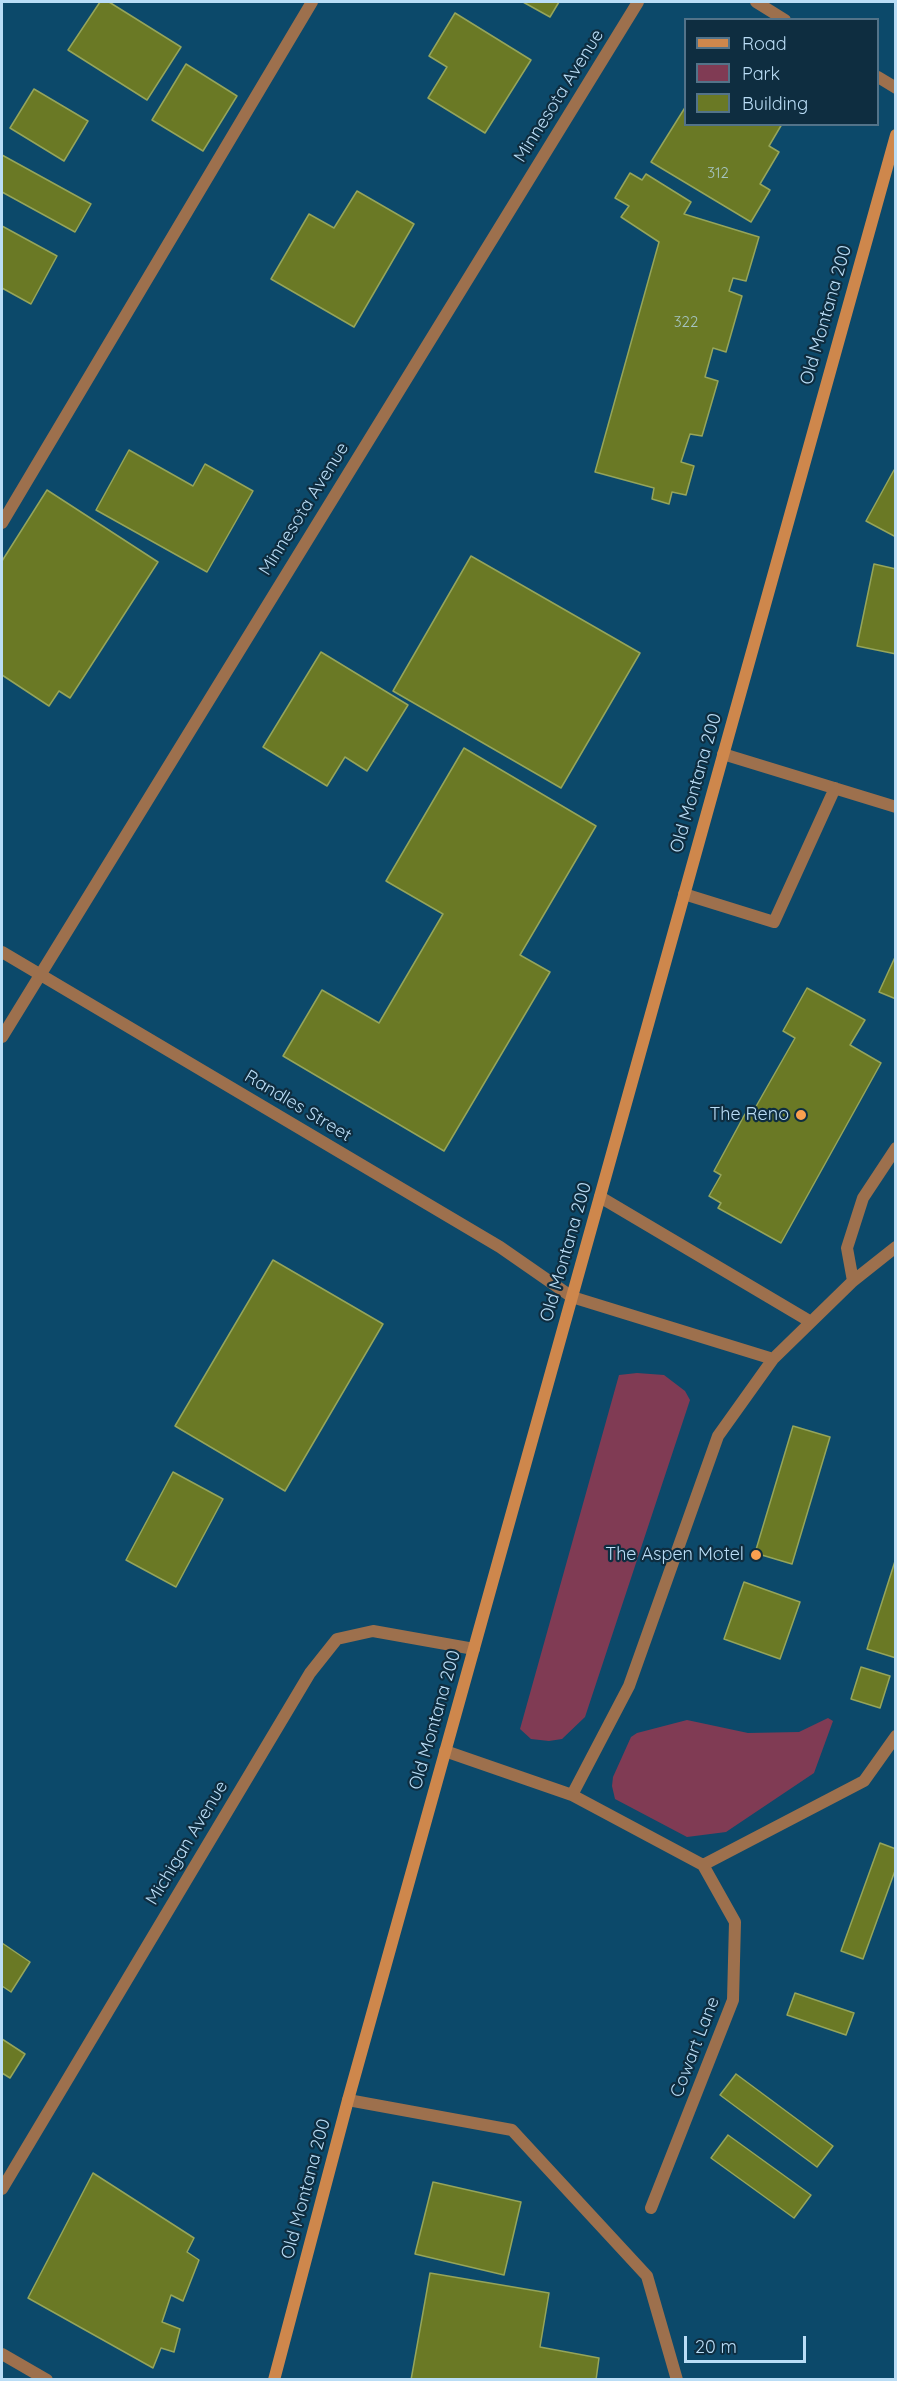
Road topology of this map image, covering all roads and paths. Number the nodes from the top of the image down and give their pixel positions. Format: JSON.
{"nodes":[{"id":1,"x":312,"y":2,"type":"edge"},
{"id":2,"x":638,"y":2,"type":"edge"},
{"id":3,"x":756,"y":2,"type":"edge"},
{"id":4,"x":782,"y":18,"type":"edge"},
{"id":5,"x":879,"y":78,"type":"edge"},
{"id":6,"x":896,"y":88,"type":"edge"},
{"id":7,"x":896,"y":135,"type":"edge"},
{"id":8,"x":2,"y":523,"type":"edge"},
{"id":9,"x":723,"y":754,"type":"junction"},
{"id":10,"x":835,"y":788,"type":"junction"},
{"id":11,"x":896,"y":807,"type":"edge"},
{"id":12,"x":684,"y":894,"type":"junction"},
{"id":13,"x":2,"y":952,"type":"edge"},
{"id":14,"x":38,"y":974,"type":"junction"},
{"id":15,"x":2,"y":1037,"type":"edge"},
{"id":16,"x":896,"y":1148,"type":"edge"},
{"id":17,"x":600,"y":1197,"type":"junction"},
{"id":18,"x":896,"y":1247,"type":"edge"},
{"id":19,"x":853,"y":1281,"type":"junction"},
{"id":20,"x":572,"y":1297,"type":"junction"},
{"id":21,"x":811,"y":1322,"type":"junction"},
{"id":22,"x":773,"y":1359,"type":"junction"},
{"id":23,"x":474,"y":1649,"type":"junction"},
{"id":24,"x":896,"y":1736,"type":"edge"},
{"id":25,"x":445,"y":1751,"type":"junction"},
{"id":26,"x":572,"y":1795,"type":"junction"},
{"id":27,"x":703,"y":1865,"type":"junction"},
{"id":28,"x":348,"y":2100,"type":"junction"},
{"id":29,"x":2,"y":2189,"type":"edge"},
{"id":30,"x":651,"y":2208,"type":"dead end"},
{"id":31,"x":2,"y":2354,"type":"edge"},
{"id":32,"x":47,"y":2379,"type":"edge"},
{"id":33,"x":274,"y":2379,"type":"edge"},
{"id":34,"x":677,"y":2379,"type":"edge"}],
"edges":[{"from":1,"to":8,"type":"street"},
{"from":2,"to":14,"type":"street","name":"Minnesota Avenue"},
{"from":3,"to":4,"type":"street"},
{"from":5,"to":6,"type":"street"},
{"from":7,"to":9,"type":"main road","name":"Old Montana 200"},
{"from":9,"to":10,"type":"street"},
{"from":9,"to":12,"type":"main road","name":"Old Montana 200"},
{"from":10,"to":11,"type":"street"},
{"from":10,"to":12,"type":"street"},
{"from":12,"to":17,"type":"main road","name":"Old Montana 200"},
{"from":13,"to":14,"type":"street","name":"Randles Street"},
{"from":14,"to":15,"type":"street","name":"Minnesota Avenue"},
{"from":14,"to":20,"type":"street","name":"Randles Street"},
{"from":16,"to":19,"type":"street"},
{"from":17,"to":20,"type":"main road","name":"Old Montana 200"},
{"from":17,"to":21,"type":"street"},
{"from":18,"to":19,"type":"street"},
{"from":19,"to":21,"type":"street"},
{"from":20,"to":22,"type":"street","name":"Randles Street"},
{"from":20,"to":23,"type":"main road","name":"Old Montana 200"},
{"from":21,"to":22,"type":"street"},
{"from":22,"to":26,"type":"street"},
{"from":23,"to":25,"type":"main road","name":"Old Montana 200"},
{"from":23,"to":29,"type":"street","name":"Michigan Avenue"},
{"from":24,"to":27,"type":"street"},
{"from":25,"to":26,"type":"street"},
{"from":25,"to":28,"type":"main road","name":"Old Montana 200"},
{"from":26,"to":27,"type":"street"},
{"from":27,"to":30,"type":"street","name":"Cowart Lane"},
{"from":28,"to":33,"type":"main road","name":"Old Montana 200"},
{"from":28,"to":34,"type":"street"},
{"from":31,"to":32,"type":"street"}]}
